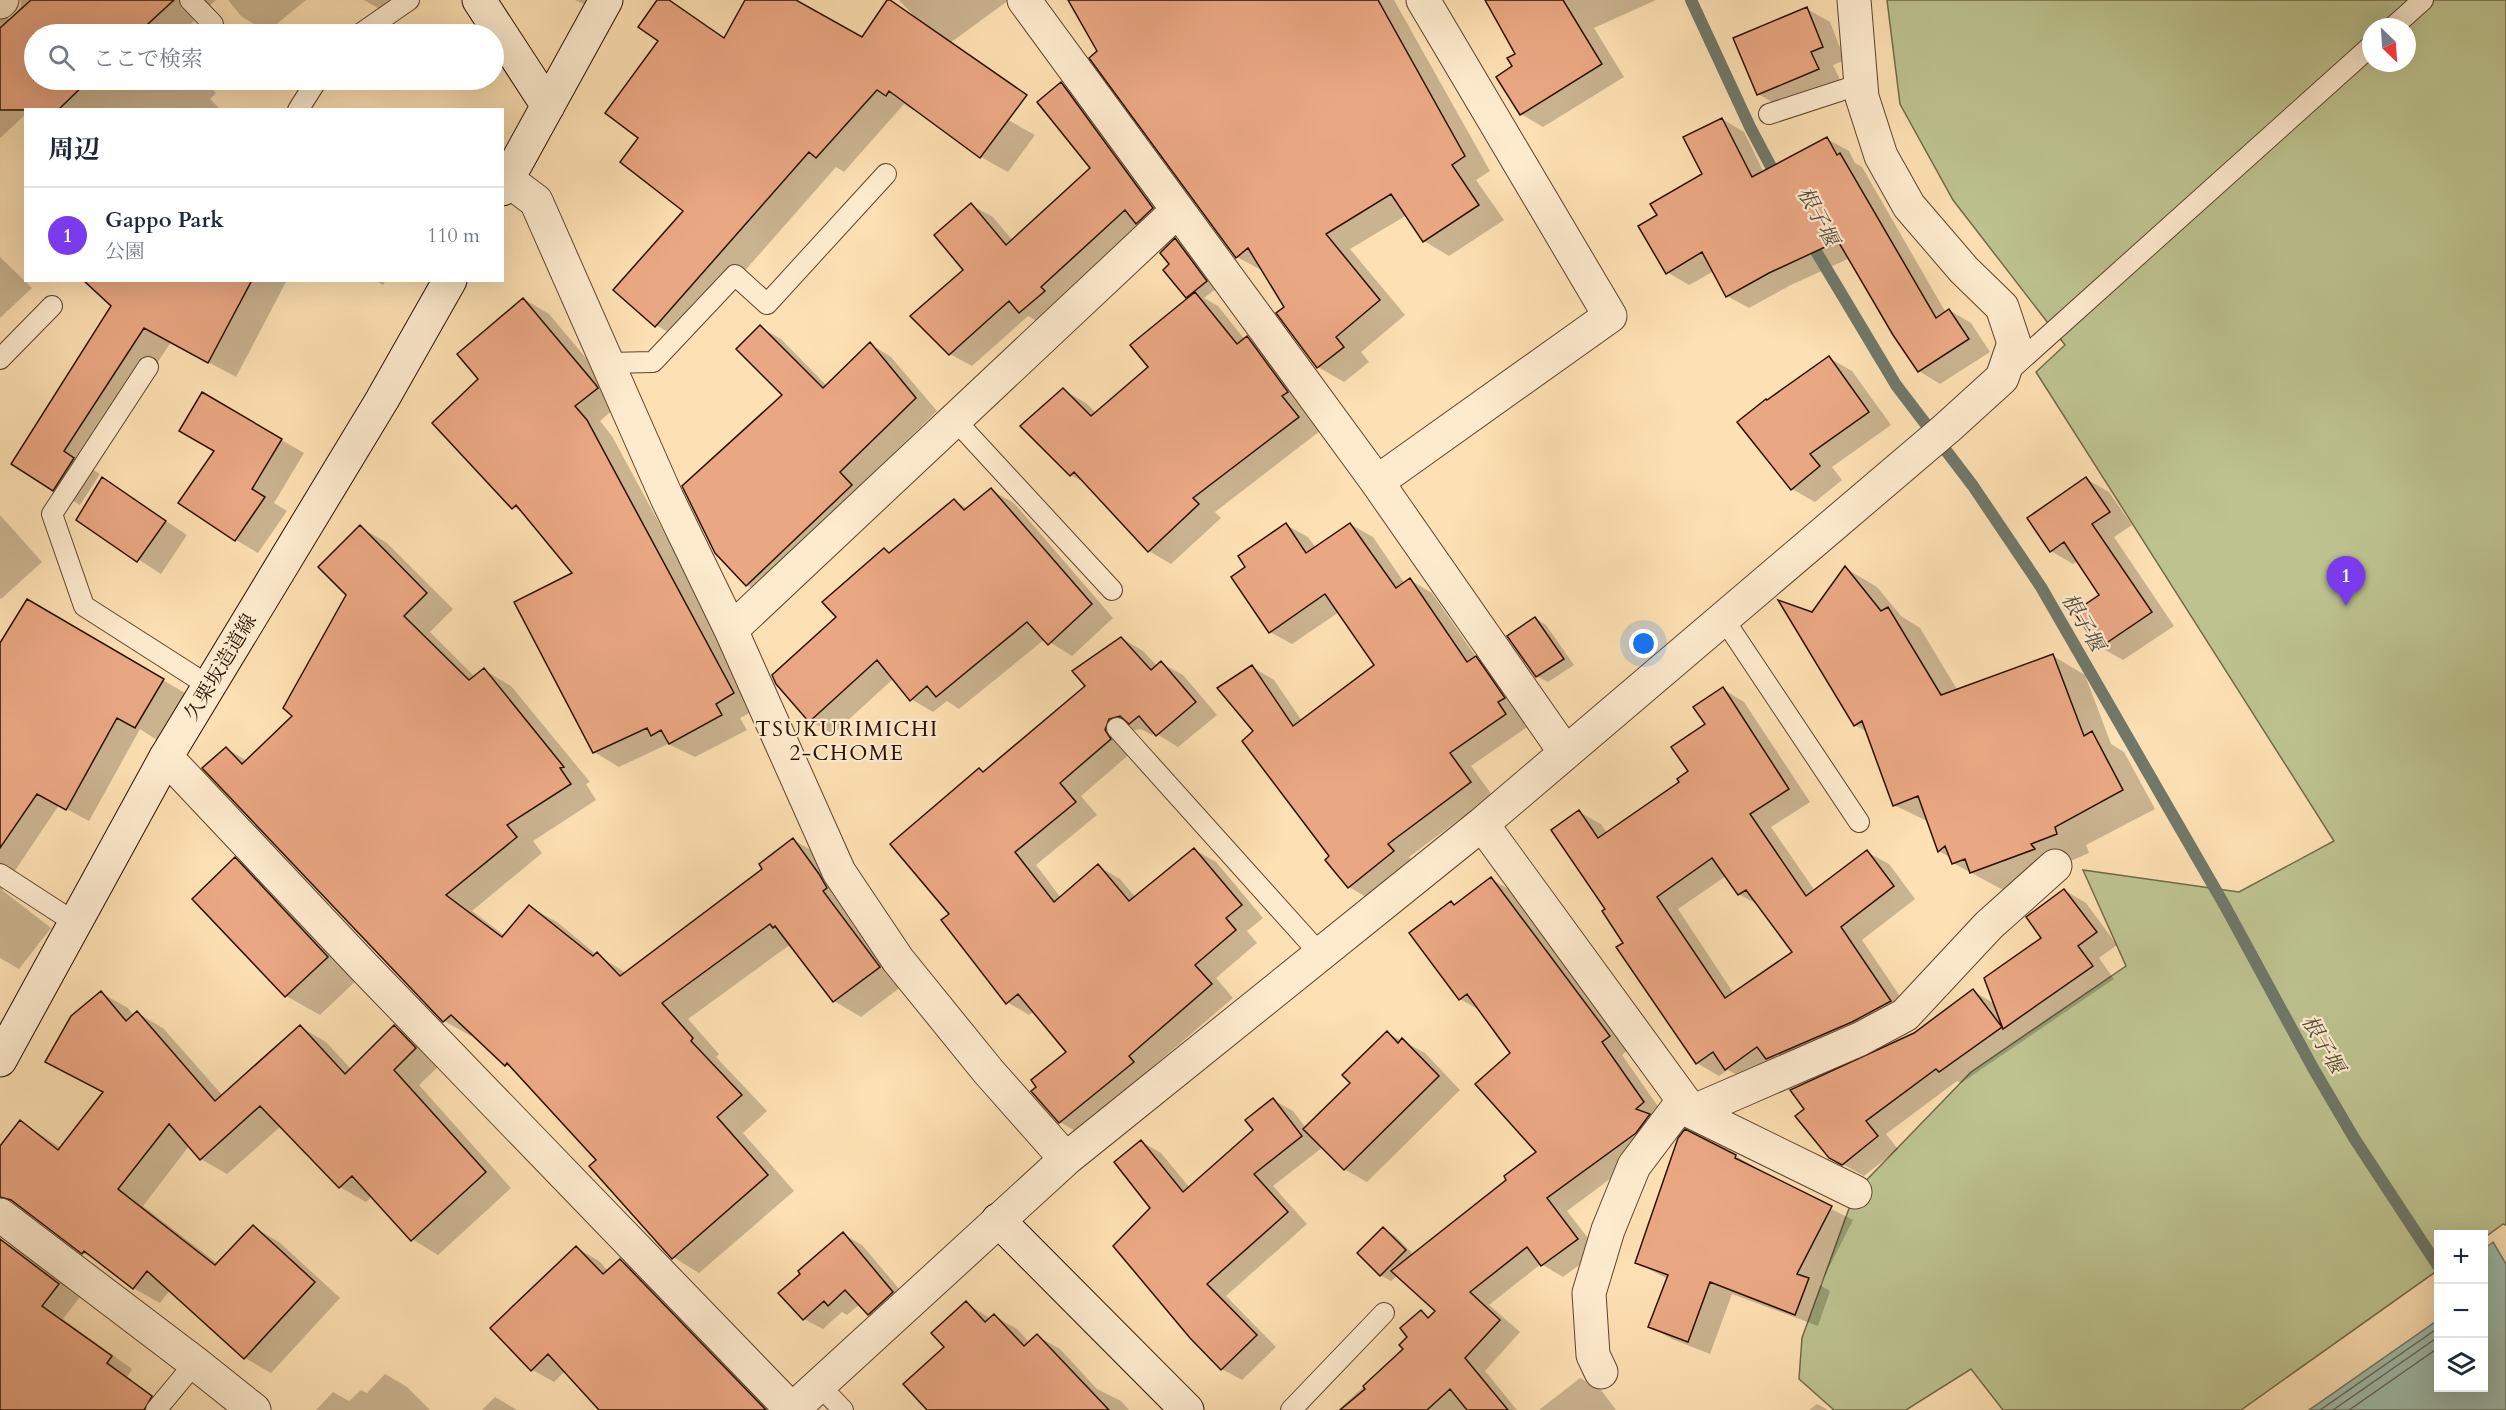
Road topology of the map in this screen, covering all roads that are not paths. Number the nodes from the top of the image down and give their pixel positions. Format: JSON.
{"nodes":[{"id":1,"x":190,"y":0,"type":"edge"},
{"id":2,"x":409,"y":0,"type":"edge"},
{"id":3,"x":480,"y":0,"type":"edge"},
{"id":4,"x":606,"y":0,"type":"edge"},
{"id":5,"x":1024,"y":0,"type":"edge"},
{"id":6,"x":1423,"y":0,"type":"edge"},
{"id":7,"x":1854,"y":0,"type":"edge"},
{"id":8,"x":2423,"y":0,"type":"edge"},
{"id":9,"x":2403,"y":18,"type":"edge"},
{"id":10,"x":213,"y":24,"type":"dead end"},
{"id":11,"x":374,"y":24,"type":"edge"},
{"id":12,"x":495,"y":24,"type":"edge"},
{"id":13,"x":504,"y":37,"type":"edge"},
{"id":14,"x":2362,"y":54,"type":"edge"},
{"id":15,"x":1861,"y":84,"type":"junction"},
{"id":16,"x":311,"y":90,"type":"edge"},
{"id":17,"x":548,"y":106,"type":"junction"},
{"id":18,"x":299,"y":108,"type":"edge"},
{"id":19,"x":1769,"y":114,"type":"dead end"},
{"id":20,"x":886,"y":174,"type":"dead end"},
{"id":21,"x":505,"y":185,"type":"edge"},
{"id":22,"x":1177,"y":211,"type":"junction"},
{"id":23,"x":449,"y":282,"type":"edge"},
{"id":24,"x":52,"y":306,"type":"dead end"},
{"id":25,"x":0,"y":359,"type":"edge"},
{"id":26,"x":608,"y":363,"type":"junction"},
{"id":27,"x":148,"y":367,"type":"dead end"},
{"id":28,"x":2002,"y":378,"type":"junction"},
{"id":29,"x":955,"y":420,"type":"junction"},
{"id":30,"x":1377,"y":482,"type":"junction"},
{"id":31,"x":1112,"y":590,"type":"dead end"},
{"id":32,"x":1723,"y":618,"type":"junction"},
{"id":33,"x":731,"y":630,"type":"junction"},
{"id":34,"x":209,"y":686,"type":"junction"},
{"id":35,"x":1117,"y":728,"type":"dead end"},
{"id":36,"x":1565,"y":753,"type":"junction"},
{"id":37,"x":166,"y":757,"type":"junction"},
{"id":38,"x":1859,"y":822,"type":"dead end"},
{"id":39,"x":1482,"y":824,"type":"junction"},
{"id":40,"x":2055,"y":866,"type":"dead end"},
{"id":41,"x":0,"y":873,"type":"edge"},
{"id":42,"x":74,"y":922,"type":"junction"},
{"id":43,"x":1320,"y":955,"type":"junction"},
{"id":44,"x":0,"y":1060,"type":"edge"},
{"id":45,"x":1688,"y":1106,"type":"junction"},
{"id":46,"x":1066,"y":1159,"type":"junction"},
{"id":47,"x":1855,"y":1192,"type":"dead end"},
{"id":48,"x":0,"y":1215,"type":"edge"},
{"id":49,"x":998,"y":1220,"type":"junction"},
{"id":50,"x":1384,"y":1313,"type":"dead end"},
{"id":51,"x":195,"y":1363,"type":"junction"},
{"id":52,"x":1601,"y":1372,"type":"dead end"},
{"id":53,"x":819,"y":1385,"type":"junction"},
{"id":54,"x":156,"y":1410,"type":"edge"},
{"id":55,"x":254,"y":1410,"type":"edge"},
{"id":56,"x":792,"y":1410,"type":"edge"},
{"id":57,"x":843,"y":1410,"type":"edge"},
{"id":58,"x":1187,"y":1410,"type":"edge"},
{"id":59,"x":1291,"y":1410,"type":"edge"}],
"edges":[{"from":1,"to":10,"type":"lane"},
{"from":2,"to":11,"type":"lane"},
{"from":3,"to":12,"type":"street"},
{"from":4,"to":17,"type":"street"},
{"from":5,"to":22,"type":"street"},
{"from":6,"to":30,"type":"street"},
{"from":7,"to":15,"type":"street"},
{"from":8,"to":9,"type":"lane"},
{"from":13,"to":17,"type":"street"},
{"from":14,"to":28,"type":"lane"},
{"from":15,"to":19,"type":"lane"},
{"from":15,"to":28,"type":"street"},
{"from":16,"to":18,"type":"lane"},
{"from":17,"to":21,"type":"street"},
{"from":20,"to":26,"type":"lane"},
{"from":21,"to":26,"type":"street"},
{"from":22,"to":29,"type":"street"},
{"from":22,"to":30,"type":"street"},
{"from":23,"to":34,"type":"street","name":"久栗坂造道線"},
{"from":24,"to":25,"type":"lane"},
{"from":26,"to":33,"type":"street"},
{"from":27,"to":34,"type":"lane"},
{"from":28,"to":32,"type":"street"},
{"from":29,"to":31,"type":"lane"},
{"from":29,"to":33,"type":"street"},
{"from":30,"to":36,"type":"street"},
{"from":32,"to":36,"type":"street"},
{"from":32,"to":38,"type":"lane"},
{"from":33,"to":46,"type":"street"},
{"from":34,"to":37,"type":"street","name":"久栗坂造道線"},
{"from":35,"to":43,"type":"lane"},
{"from":36,"to":39,"type":"street"},
{"from":37,"to":42,"type":"street","name":"久栗坂造道線"},
{"from":37,"to":56,"type":"street"},
{"from":39,"to":43,"type":"street"},
{"from":39,"to":45,"type":"street"},
{"from":40,"to":45,"type":"street"},
{"from":41,"to":42,"type":"lane"},
{"from":42,"to":44,"type":"street","name":"久栗坂造道線"},
{"from":43,"to":46,"type":"street"},
{"from":45,"to":47,"type":"street"},
{"from":45,"to":52,"type":"street"},
{"from":46,"to":49,"type":"street"},
{"from":48,"to":51,"type":"street"},
{"from":49,"to":53,"type":"street"},
{"from":49,"to":58,"type":"street"},
{"from":50,"to":59,"type":"lane"},
{"from":51,"to":54,"type":"lane"},
{"from":51,"to":55,"type":"street"},
{"from":53,"to":56,"type":"street"},
{"from":53,"to":57,"type":"lane"}]}
